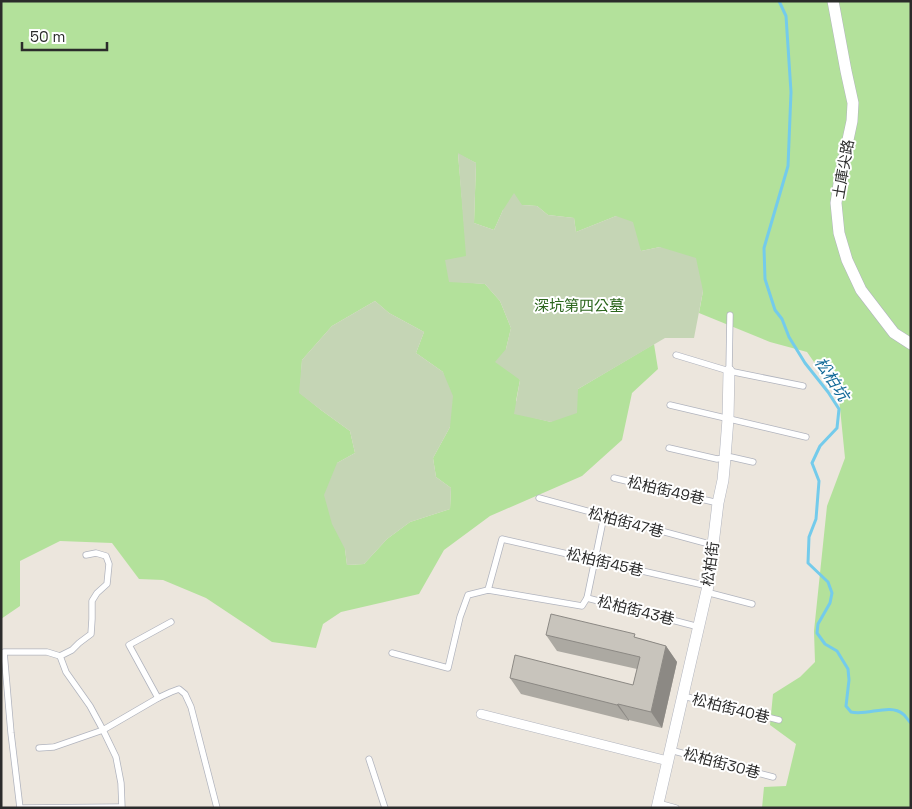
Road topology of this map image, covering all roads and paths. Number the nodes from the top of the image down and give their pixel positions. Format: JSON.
{"nodes":[{"id":1,"x":833,"y":1,"type":"edge"},
{"id":2,"x":730,"y":315,"type":"dead end"},
{"id":3,"x":911,"y":344,"type":"edge"},
{"id":4,"x":676,"y":355,"type":"dead end"},
{"id":5,"x":729,"y":371,"type":"junction"},
{"id":6,"x":803,"y":386,"type":"dead end"},
{"id":7,"x":670,"y":405,"type":"dead end"},
{"id":8,"x":728,"y":419,"type":"junction"},
{"id":9,"x":806,"y":437,"type":"dead end"},
{"id":10,"x":669,"y":448,"type":"dead end"},
{"id":11,"x":725,"y":458,"type":"junction"},
{"id":12,"x":754,"y":462,"type":"dead end"},
{"id":13,"x":614,"y":478,"type":"dead end"},
{"id":14,"x":539,"y":498,"type":"dead end"},
{"id":15,"x":718,"y":503,"type":"junction"},
{"id":16,"x":604,"y":516,"type":"junction"},
{"id":17,"x":713,"y":545,"type":"junction"},
{"id":18,"x":86,"y":556,"type":"dead end"},
{"id":19,"x":595,"y":560,"type":"junction"},
{"id":20,"x":707,"y":589,"type":"junction"},
{"id":21,"x":488,"y":590,"type":"junction"},
{"id":22,"x":587,"y":598,"type":"junction"},
{"id":23,"x":752,"y":604,"type":"dead end"},
{"id":24,"x":171,"y":622,"type":"dead end"},
{"id":25,"x":699,"y":626,"type":"junction"},
{"id":26,"x":392,"y":653,"type":"dead end"},
{"id":27,"x":60,"y":656,"type":"junction"},
{"id":28,"x":683,"y":696,"type":"junction"},
{"id":29,"x":158,"y":698,"type":"junction"},
{"id":30,"x":481,"y":714,"type":"dead end"},
{"id":31,"x":779,"y":720,"type":"dead end"},
{"id":32,"x":103,"y":730,"type":"junction"},
{"id":33,"x":39,"y":748,"type":"dead end"},
{"id":34,"x":669,"y":755,"type":"junction"},
{"id":35,"x":369,"y":759,"type":"dead end"},
{"id":36,"x":773,"y":777,"type":"dead end"},
{"id":37,"x":658,"y":805,"type":"edge"},
{"id":38,"x":122,"y":807,"type":"edge"},
{"id":39,"x":20,"y":808,"type":"edge"},
{"id":40,"x":217,"y":808,"type":"edge"},
{"id":41,"x":385,"y":808,"type":"edge"},
{"id":42,"x":676,"y":808,"type":"edge"}],
"edges":[{"from":1,"to":3,"type":"street","name":"土庫尖路"},
{"from":2,"to":5,"type":"lane","name":"松柏街"},
{"from":4,"to":5,"type":"lane"},
{"from":5,"to":6,"type":"lane"},
{"from":5,"to":8,"type":"street","name":"松柏街"},
{"from":7,"to":8,"type":"lane"},
{"from":8,"to":9,"type":"lane"},
{"from":8,"to":11,"type":"street","name":"松柏街"},
{"from":10,"to":11,"type":"lane"},
{"from":11,"to":12,"type":"lane"},
{"from":11,"to":15,"type":"street","name":"松柏街"},
{"from":13,"to":15,"type":"lane","name":"松柏街49巷"},
{"from":14,"to":16,"type":"lane","name":"松柏街47巷"},
{"from":15,"to":17,"type":"street","name":"松柏街"},
{"from":16,"to":17,"type":"lane","name":"松柏街47巷"},
{"from":16,"to":19,"type":"lane"},
{"from":17,"to":20,"type":"street","name":"松柏街"},
{"from":18,"to":27,"type":"lane"},
{"from":19,"to":20,"type":"lane","name":"松柏街45巷"},
{"from":19,"to":21,"type":"lane","name":"松柏街45巷"},
{"from":19,"to":22,"type":"lane"},
{"from":20,"to":23,"type":"lane","name":"松柏街45巷"},
{"from":20,"to":25,"type":"street","name":"松柏街"},
{"from":21,"to":22,"type":"lane","name":"松柏街43巷"},
{"from":21,"to":26,"type":"lane"},
{"from":22,"to":25,"type":"lane","name":"松柏街43巷"},
{"from":24,"to":29,"type":"lane"},
{"from":25,"to":28,"type":"street","name":"松柏街"},
{"from":27,"to":32,"type":"lane"},
{"from":27,"to":39,"type":"lane"},
{"from":28,"to":31,"type":"lane","name":"松柏街40巷"},
{"from":28,"to":34,"type":"street","name":"松柏街"},
{"from":29,"to":32,"type":"lane"},
{"from":29,"to":40,"type":"lane"},
{"from":30,"to":34,"type":"street"},
{"from":32,"to":33,"type":"lane"},
{"from":32,"to":38,"type":"lane"},
{"from":34,"to":36,"type":"lane","name":"松柏街30巷"},
{"from":34,"to":37,"type":"street","name":"松柏街"},
{"from":35,"to":41,"type":"lane"},
{"from":37,"to":42,"type":"lane"},
{"from":38,"to":39,"type":"lane"}]}
